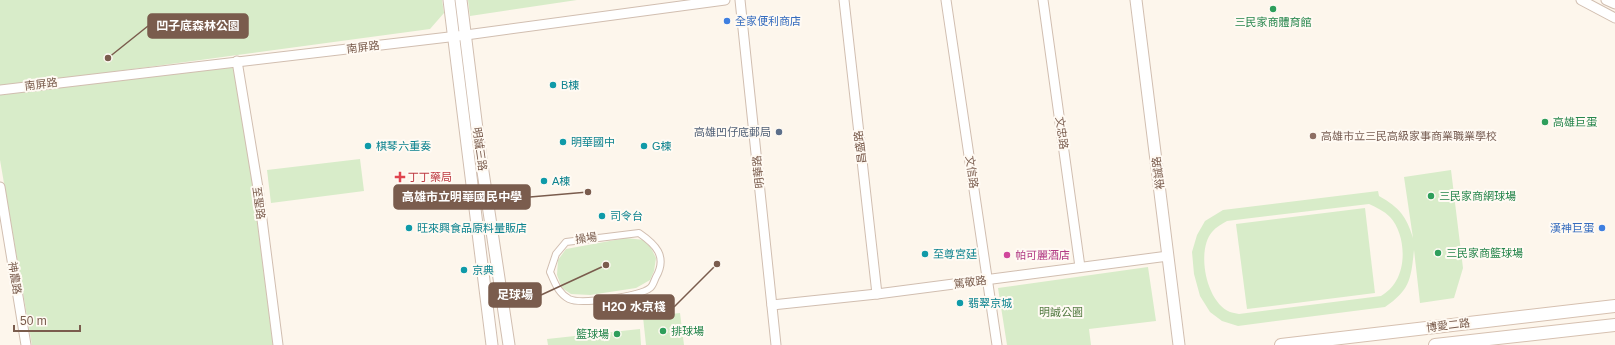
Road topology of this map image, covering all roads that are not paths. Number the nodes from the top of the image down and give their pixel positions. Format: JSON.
{"nodes":[{"id":1,"x":449,"y":0,"type":"edge"},
{"id":2,"x":461,"y":0,"type":"edge"},
{"id":3,"x":725,"y":0,"type":"edge"},
{"id":4,"x":740,"y":0,"type":"edge"},
{"id":5,"x":844,"y":0,"type":"edge"},
{"id":6,"x":946,"y":0,"type":"edge"},
{"id":7,"x":1043,"y":0,"type":"edge"},
{"id":8,"x":1136,"y":0,"type":"edge"},
{"id":9,"x":1581,"y":0,"type":"edge"},
{"id":10,"x":1606,"y":0,"type":"edge"},
{"id":11,"x":1615,"y":4,"type":"edge"},
{"id":12,"x":1615,"y":18,"type":"edge"},
{"id":13,"x":466,"y":35,"type":"junction"},
{"id":14,"x":454,"y":36,"type":"junction"},
{"id":15,"x":237,"y":61,"type":"junction"},
{"id":16,"x":0,"y":90,"type":"edge"},
{"id":17,"x":0,"y":187,"type":"edge"},
{"id":18,"x":3,"y":228,"type":"edge"},
{"id":19,"x":660,"y":256,"type":"joint"},
{"id":20,"x":1168,"y":256,"type":"junction"},
{"id":21,"x":1080,"y":267,"type":"junction"},
{"id":22,"x":988,"y":280,"type":"junction"},
{"id":23,"x":877,"y":294,"type":"junction"},
{"id":24,"x":772,"y":305,"type":"junction"},
{"id":25,"x":1615,"y":306,"type":"edge"},
{"id":26,"x":1615,"y":325,"type":"edge"},
{"id":27,"x":26,"y":345,"type":"edge"},
{"id":28,"x":278,"y":345,"type":"edge"},
{"id":29,"x":492,"y":345,"type":"edge"},
{"id":30,"x":509,"y":345,"type":"edge"},
{"id":31,"x":776,"y":345,"type":"edge"},
{"id":32,"x":997,"y":345,"type":"edge"},
{"id":33,"x":1179,"y":345,"type":"edge"},
{"id":34,"x":1281,"y":345,"type":"edge"},
{"id":35,"x":1435,"y":345,"type":"edge"}],
"edges":[{"from":1,"to":14,"type":"street","name":"明誠三路"},
{"from":2,"to":13,"type":"street","name":"明誠三路"},
{"from":3,"to":13,"type":"street","name":"南屏路"},
{"from":4,"to":24,"type":"street","name":"明華路"},
{"from":5,"to":23,"type":"street","name":"昌盛路"},
{"from":6,"to":22,"type":"street","name":"文信路"},
{"from":7,"to":21,"type":"street","name":"文忠路"},
{"from":8,"to":20,"type":"street","name":"裕誠路"},
{"from":9,"to":12,"type":"street"},
{"from":10,"to":11,"type":"street"},
{"from":13,"to":14,"type":"street","name":"南屏路"},
{"from":13,"to":30,"type":"street","name":"明誠三路"},
{"from":14,"to":15,"type":"street","name":"南屏路"},
{"from":14,"to":29,"type":"street","name":"明誠三路"},
{"from":15,"to":16,"type":"street","name":"南屏路"},
{"from":15,"to":28,"type":"street","name":"至聖路"},
{"from":17,"to":18,"type":"street","name":"神農路"},
{"from":18,"to":27,"type":"street","name":"神農路"},
{"from":19,"to":19,"type":"street","name":"操場"},
{"from":20,"to":21,"type":"street","name":"篤敬路"},
{"from":20,"to":33,"type":"street","name":"裕誠路"},
{"from":21,"to":22,"type":"street","name":"篤敬路"},
{"from":22,"to":23,"type":"street","name":"篤敬路"},
{"from":22,"to":32,"type":"street","name":"文信路"},
{"from":23,"to":24,"type":"street","name":"篤敬路"},
{"from":24,"to":31,"type":"street","name":"明華路"},
{"from":25,"to":34,"type":"main road","name":"博愛二路"},
{"from":26,"to":35,"type":"main road","name":"博愛二路"}]}
